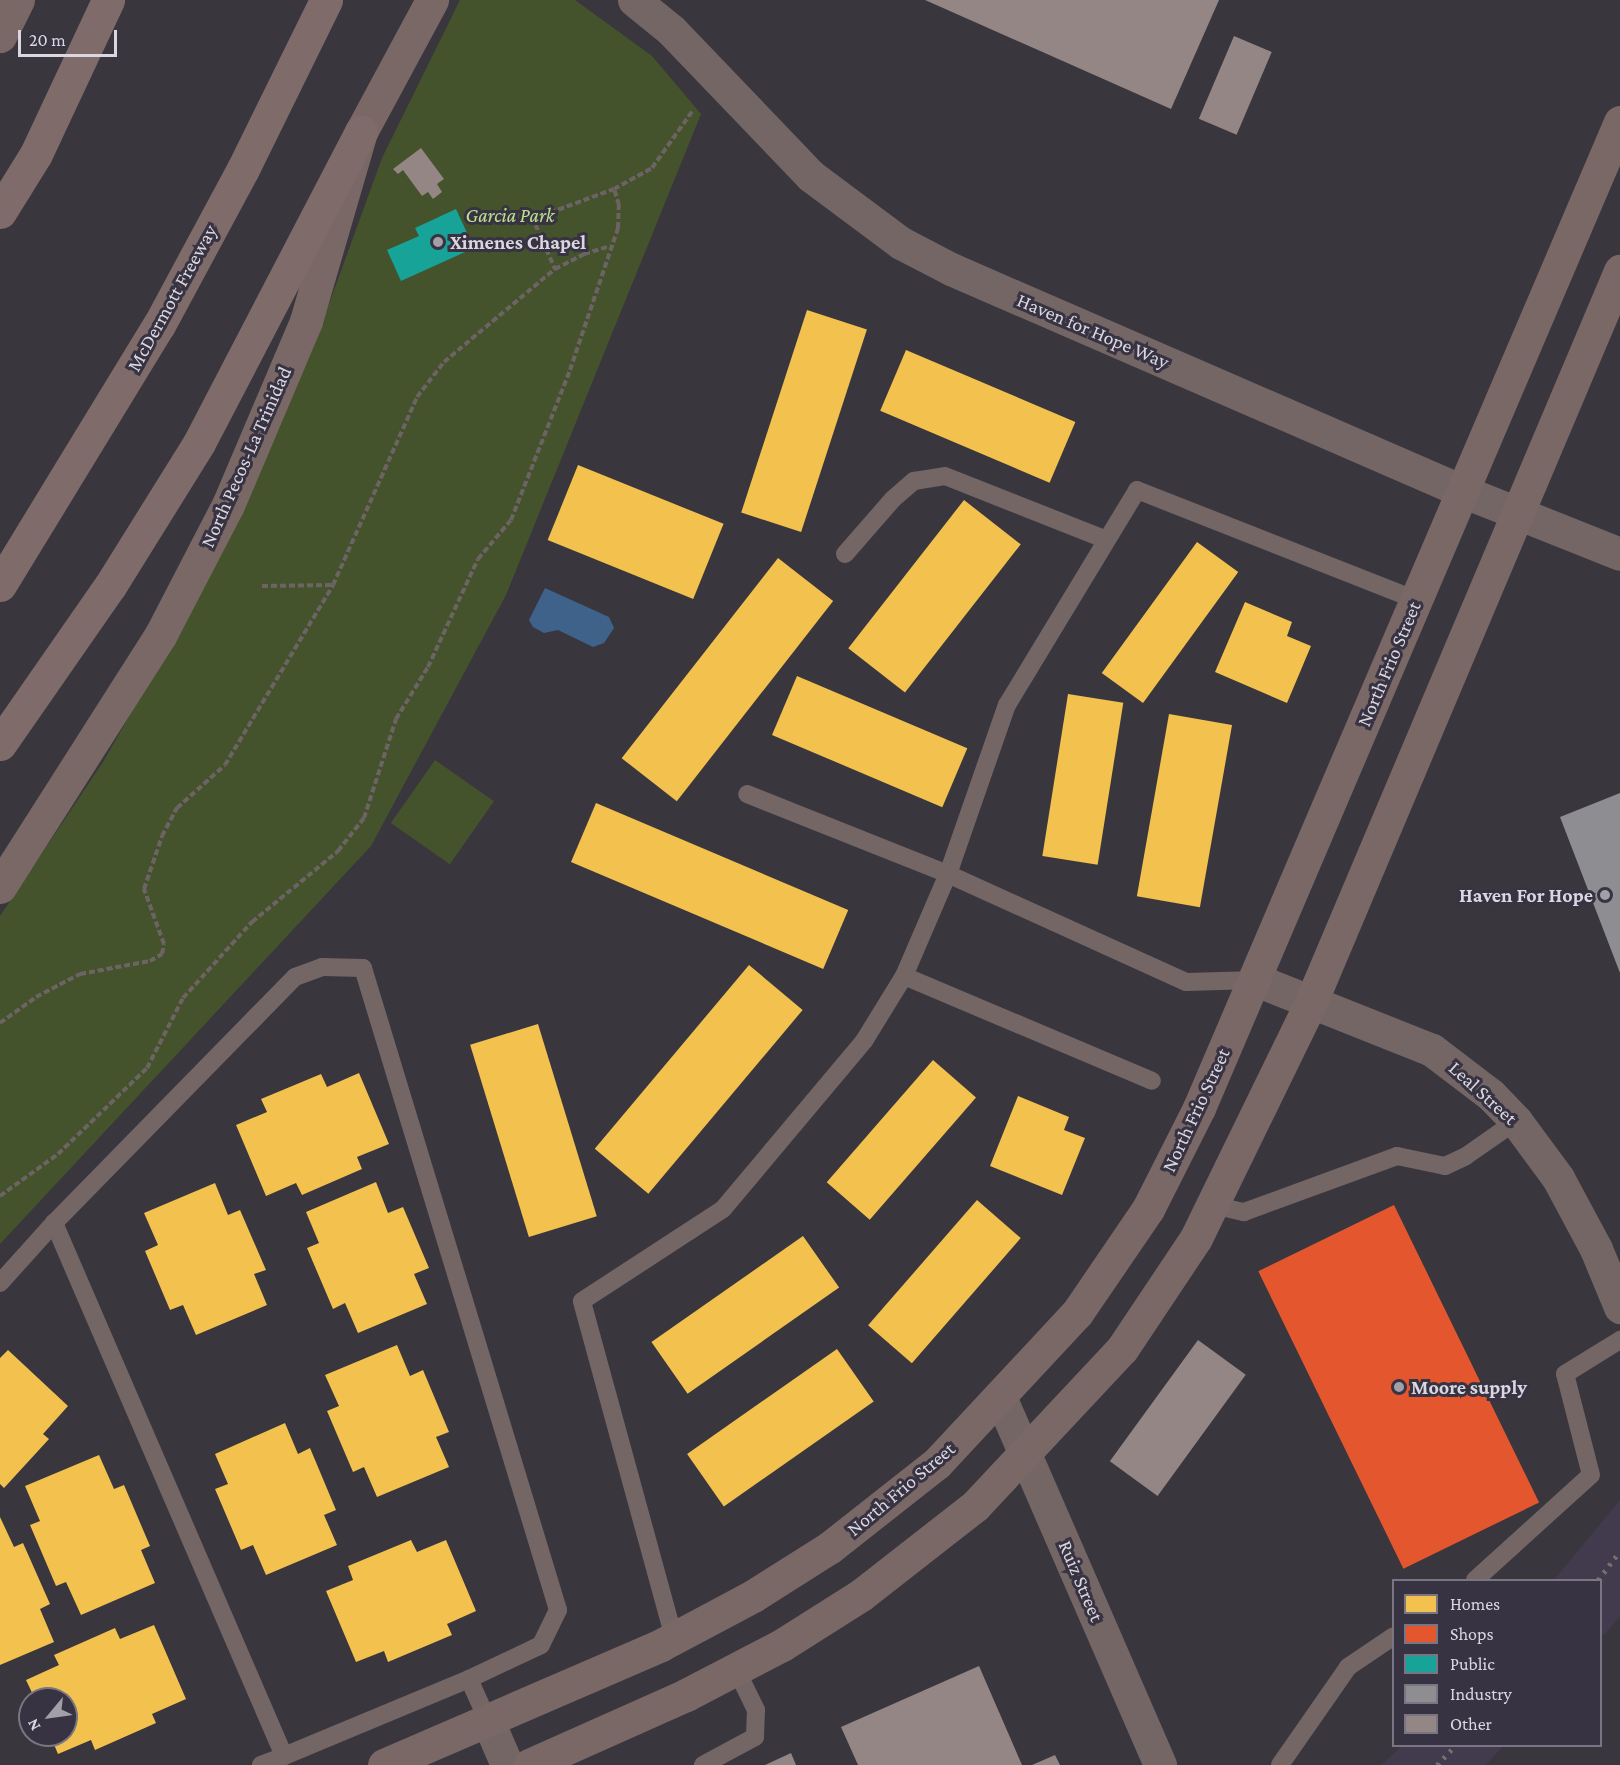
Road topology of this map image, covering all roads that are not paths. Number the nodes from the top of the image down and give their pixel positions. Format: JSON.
{"nodes":[{"id":1,"x":18,"y":0,"type":"edge"},
{"id":2,"x":108,"y":0,"type":"edge"},
{"id":3,"x":326,"y":0,"type":"edge"},
{"id":4,"x":432,"y":0,"type":"edge"},
{"id":5,"x":634,"y":0,"type":"edge"},
{"id":6,"x":0,"y":36,"type":"edge"},
{"id":7,"x":1620,"y":122,"type":"edge"},
{"id":8,"x":362,"y":132,"type":"junction"},
{"id":9,"x":0,"y":212,"type":"edge"},
{"id":10,"x":1620,"y":271,"type":"edge"},
{"id":11,"x":1462,"y":491,"type":"junction"},
{"id":12,"x":1517,"y":513,"type":"junction"},
{"id":13,"x":1104,"y":539,"type":"junction"},
{"id":14,"x":845,"y":554,"type":"dead end"},
{"id":15,"x":1620,"y":554,"type":"edge"},
{"id":16,"x":0,"y":585,"type":"edge"},
{"id":17,"x":1416,"y":600,"type":"junction"},
{"id":18,"x":0,"y":744,"type":"edge"},
{"id":19,"x":747,"y":794,"type":"dead end"},
{"id":20,"x":948,"y":874,"type":"junction"},
{"id":21,"x":0,"y":887,"type":"edge"},
{"id":22,"x":904,"y":976,"type":"junction"},
{"id":23,"x":1256,"y":980,"type":"junction"},
{"id":24,"x":1311,"y":1002,"type":"junction"},
{"id":25,"x":1152,"y":1081,"type":"dead end"},
{"id":26,"x":1516,"y":1121,"type":"junction"},
{"id":27,"x":1213,"y":1205,"type":"junction"},
{"id":28,"x":54,"y":1223,"type":"junction"},
{"id":29,"x":0,"y":1283,"type":"edge"},
{"id":30,"x":1620,"y":1306,"type":"edge"},
{"id":31,"x":1620,"y":1340,"type":"edge"},
{"id":32,"x":1001,"y":1399,"type":"junction"},
{"id":33,"x":1026,"y":1452,"type":"junction"},
{"id":34,"x":1477,"y":1579,"type":"edge"},
{"id":35,"x":1392,"y":1637,"type":"edge"},
{"id":36,"x":674,"y":1638,"type":"junction"},
{"id":37,"x":736,"y":1669,"type":"junction"},
{"id":38,"x":469,"y":1679,"type":"junction"},
{"id":39,"x":488,"y":1721,"type":"junction"},
{"id":40,"x":284,"y":1756,"type":"junction"},
{"id":41,"x":261,"y":1765,"type":"edge"},
{"id":42,"x":384,"y":1765,"type":"edge"},
{"id":43,"x":507,"y":1765,"type":"edge"},
{"id":44,"x":529,"y":1765,"type":"edge"},
{"id":45,"x":703,"y":1765,"type":"edge"},
{"id":46,"x":1160,"y":1765,"type":"edge"},
{"id":47,"x":1280,"y":1765,"type":"edge"}],
"edges":[{"from":1,"to":6,"type":"main road"},
{"from":2,"to":9,"type":"highway"},
{"from":3,"to":16,"type":"highway","name":"McDermott Freeway"},
{"from":4,"to":8,"type":"main road","name":"North Pecos-La Trinidad"},
{"from":5,"to":11,"type":"street","name":"Haven for Hope Way"},
{"from":7,"to":11,"type":"main road","name":"North Frio Street"},
{"from":8,"to":18,"type":"highway"},
{"from":8,"to":21,"type":"main road","name":"North Pecos-La Trinidad"},
{"from":10,"to":12,"type":"main road"},
{"from":11,"to":12,"type":"street","name":"Haven for Hope Way"},
{"from":11,"to":17,"type":"main road","name":"North Frio Street"},
{"from":12,"to":15,"type":"street","name":"Haven for Hope Way"},
{"from":12,"to":24,"type":"main road"},
{"from":13,"to":14,"type":"lane"},
{"from":13,"to":17,"type":"lane"},
{"from":13,"to":20,"type":"lane"},
{"from":17,"to":23,"type":"main road","name":"North Frio Street"},
{"from":19,"to":20,"type":"lane"},
{"from":20,"to":22,"type":"lane"},
{"from":20,"to":23,"type":"lane"},
{"from":22,"to":25,"type":"lane"},
{"from":22,"to":36,"type":"lane"},
{"from":23,"to":24,"type":"street","name":"Leal Street"},
{"from":23,"to":32,"type":"main road","name":"North Frio Street"},
{"from":24,"to":26,"type":"street","name":"Leal Street"},
{"from":24,"to":27,"type":"main road"},
{"from":26,"to":27,"type":"lane"},
{"from":26,"to":30,"type":"street","name":"Leal Street"},
{"from":27,"to":33,"type":"main road"},
{"from":28,"to":29,"type":"lane"},
{"from":28,"to":38,"type":"lane"},
{"from":28,"to":40,"type":"lane"},
{"from":31,"to":34,"type":"lane"},
{"from":32,"to":33,"type":"street","name":"Ruiz Street"},
{"from":32,"to":36,"type":"main road","name":"North Frio Street"},
{"from":33,"to":37,"type":"main road"},
{"from":33,"to":46,"type":"street","name":"Ruiz Street"},
{"from":35,"to":47,"type":"lane"},
{"from":36,"to":39,"type":"main road","name":"North Frio Street"},
{"from":37,"to":44,"type":"main road"},
{"from":37,"to":45,"type":"lane"},
{"from":38,"to":39,"type":"lane"},
{"from":38,"to":40,"type":"lane"},
{"from":39,"to":42,"type":"main road","name":"North Frio Street"},
{"from":39,"to":43,"type":"street"},
{"from":40,"to":41,"type":"lane"}]}
